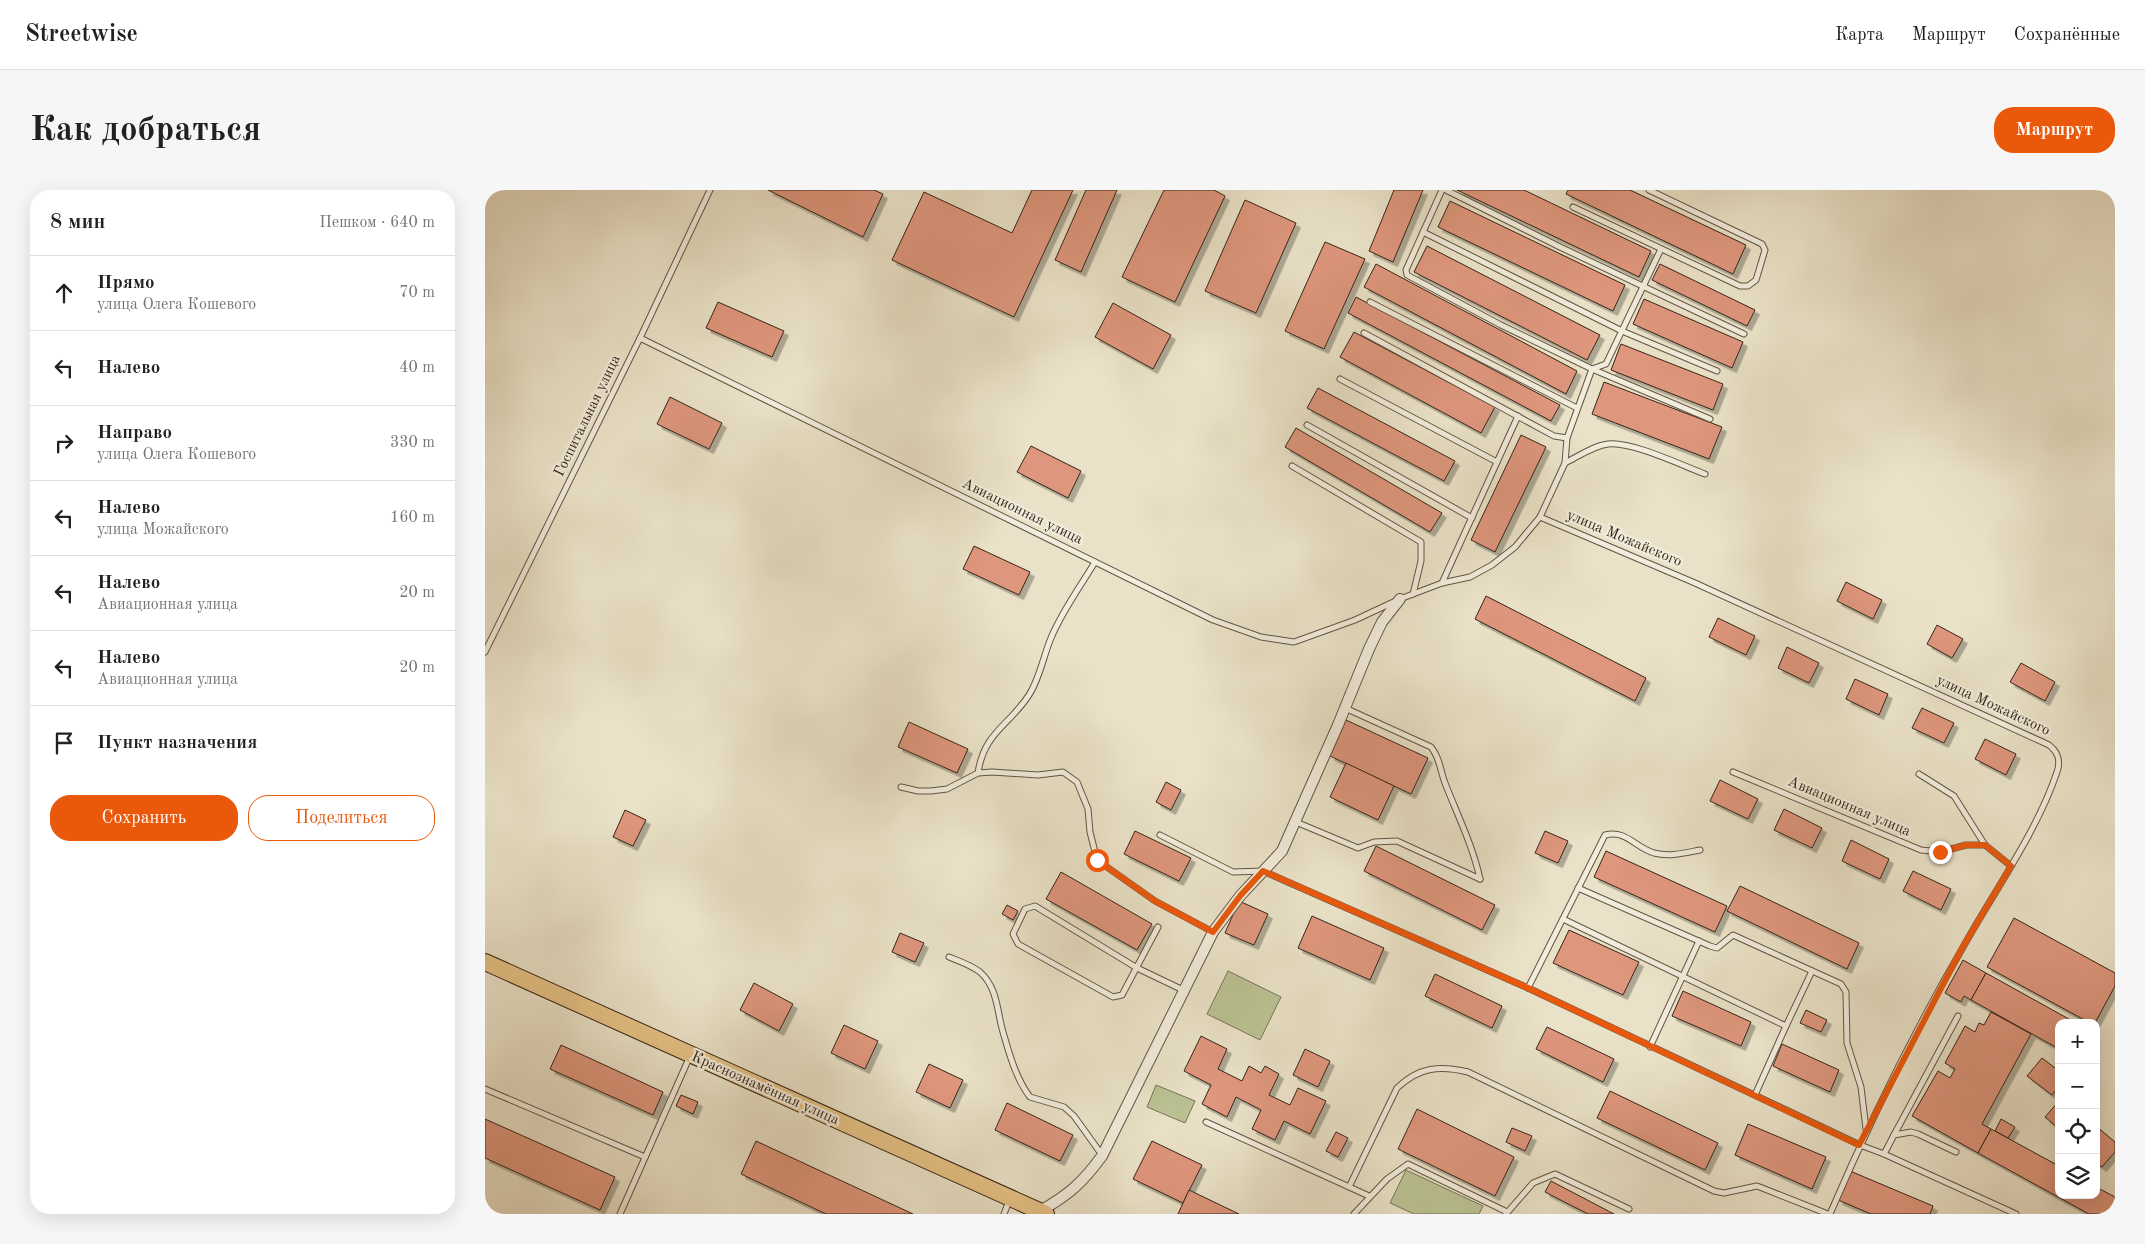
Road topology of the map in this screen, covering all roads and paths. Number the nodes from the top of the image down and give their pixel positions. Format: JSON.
{"nodes":[{"id":1,"x":710,"y":190,"type":"edge"},
{"id":2,"x":1442,"y":190,"type":"edge"},
{"id":3,"x":1446,"y":190,"type":"edge"},
{"id":4,"x":1649,"y":190,"type":"edge"},
{"id":5,"x":1573,"y":207,"type":"dead end"},
{"id":6,"x":1423,"y":232,"type":"junction"},
{"id":7,"x":1661,"y":248,"type":"junction"},
{"id":8,"x":1643,"y":286,"type":"junction"},
{"id":9,"x":1370,"y":302,"type":"dead end"},
{"id":10,"x":1622,"y":331,"type":"junction"},
{"id":11,"x":1363,"y":333,"type":"dead end"},
{"id":12,"x":1745,"y":334,"type":"dead end"},
{"id":13,"x":641,"y":338,"type":"junction"},
{"id":14,"x":1593,"y":369,"type":"junction"},
{"id":15,"x":1717,"y":371,"type":"dead end"},
{"id":16,"x":1340,"y":379,"type":"dead end"},
{"id":17,"x":1577,"y":408,"type":"junction"},
{"id":18,"x":1518,"y":416,"type":"junction"},
{"id":19,"x":1710,"y":419,"type":"dead end"},
{"id":20,"x":1307,"y":425,"type":"dead end"},
{"id":21,"x":1567,"y":438,"type":"junction"},
{"id":22,"x":1497,"y":462,"type":"junction"},
{"id":23,"x":1565,"y":463,"type":"junction"},
{"id":24,"x":1292,"y":466,"type":"dead end"},
{"id":25,"x":1705,"y":474,"type":"dead end"},
{"id":26,"x":1540,"y":517,"type":"junction"},
{"id":27,"x":1472,"y":518,"type":"junction"},
{"id":28,"x":1095,"y":562,"type":"junction"},
{"id":29,"x":1443,"y":583,"type":"junction"},
{"id":30,"x":1413,"y":594,"type":"junction"},
{"id":31,"x":1400,"y":599,"type":"junction"},
{"id":32,"x":485,"y":652,"type":"edge"},
{"id":33,"x":1345,"y":708,"type":"junction"},
{"id":34,"x":1733,"y":772,"type":"dead end"},
{"id":35,"x":978,"y":774,"type":"junction"},
{"id":36,"x":1919,"y":774,"type":"dead end"},
{"id":37,"x":901,"y":787,"type":"dead end"},
{"id":38,"x":1296,"y":822,"type":"junction"},
{"id":39,"x":1160,"y":835,"type":"dead end"},
{"id":40,"x":1985,"y":845,"type":"junction"},
{"id":41,"x":1700,"y":850,"type":"dead end"},
{"id":42,"x":2011,"y":866,"type":"junction"},
{"id":43,"x":1263,"y":871,"type":"junction"},
{"id":44,"x":1578,"y":888,"type":"junction"},
{"id":45,"x":1563,"y":919,"type":"junction"},
{"id":46,"x":1158,"y":927,"type":"dead end"},
{"id":47,"x":1213,"y":932,"type":"junction"},
{"id":48,"x":1699,"y":942,"type":"junction"},
{"id":49,"x":949,"y":957,"type":"dead end"},
{"id":50,"x":485,"y":962,"type":"edge"},
{"id":51,"x":1137,"y":968,"type":"junction"},
{"id":52,"x":1812,"y":971,"type":"junction"},
{"id":53,"x":1683,"y":976,"type":"junction"},
{"id":54,"x":1528,"y":988,"type":"junction"},
{"id":55,"x":1183,"y":990,"type":"junction"},
{"id":56,"x":1958,"y":1016,"type":"dead end"},
{"id":57,"x":1786,"y":1026,"type":"junction"},
{"id":58,"x":1650,"y":1048,"type":"junction"},
{"id":59,"x":690,"y":1056,"type":"junction"},
{"id":60,"x":485,"y":1090,"type":"edge"},
{"id":61,"x":1755,"y":1095,"type":"junction"},
{"id":62,"x":1206,"y":1122,"type":"dead end"},
{"id":63,"x":1866,"y":1129,"type":"junction"},
{"id":64,"x":1894,"y":1135,"type":"junction"},
{"id":65,"x":1859,"y":1145,"type":"junction"},
{"id":66,"x":1955,"y":1152,"type":"dead end"},
{"id":67,"x":1884,"y":1154,"type":"junction"},
{"id":68,"x":1102,"y":1156,"type":"junction"},
{"id":69,"x":645,"y":1157,"type":"junction"},
{"id":70,"x":1349,"y":1187,"type":"junction"},
{"id":71,"x":1369,"y":1196,"type":"junction"},
{"id":72,"x":1010,"y":1198,"type":"junction"},
{"id":73,"x":1629,"y":1209,"type":"dead end"},
{"id":74,"x":1043,"y":1213,"type":"edge"},
{"id":75,"x":1507,"y":1213,"type":"edge"},
{"id":76,"x":620,"y":1214,"type":"edge"},
{"id":77,"x":1004,"y":1214,"type":"edge"},
{"id":78,"x":1354,"y":1214,"type":"edge"},
{"id":79,"x":1829,"y":1214,"type":"edge"},
{"id":80,"x":2016,"y":1214,"type":"edge"}],
"edges":[{"from":1,"to":13,"type":"lane","name":"Госпитальная улица"},
{"from":2,"to":6,"type":"lane"},
{"from":3,"to":8,"type":"lane"},
{"from":4,"to":7,"type":"lane"},
{"from":5,"to":7,"type":"lane"},
{"from":6,"to":10,"type":"lane"},
{"from":6,"to":14,"type":"lane"},
{"from":7,"to":8,"type":"lane"},
{"from":8,"to":10,"type":"lane"},
{"from":8,"to":12,"type":"lane"},
{"from":9,"to":17,"type":"lane"},
{"from":10,"to":14,"type":"lane"},
{"from":10,"to":15,"type":"lane"},
{"from":11,"to":18,"type":"lane"},
{"from":13,"to":28,"type":"lane","name":"Авиационная улица"},
{"from":13,"to":32,"type":"lane","name":"Госпитальная улица"},
{"from":14,"to":17,"type":"lane"},
{"from":14,"to":19,"type":"lane"},
{"from":16,"to":22,"type":"lane"},
{"from":17,"to":21,"type":"lane"},
{"from":18,"to":21,"type":"lane"},
{"from":18,"to":22,"type":"lane"},
{"from":20,"to":27,"type":"lane"},
{"from":21,"to":23,"type":"lane"},
{"from":22,"to":27,"type":"lane"},
{"from":23,"to":25,"type":"lane"},
{"from":23,"to":26,"type":"lane","name":"Авиационная улица"},
{"from":24,"to":30,"type":"lane"},
{"from":26,"to":29,"type":"lane","name":"Авиационная улица"},
{"from":26,"to":42,"type":"lane","name":"улица Можайского"},
{"from":27,"to":29,"type":"lane"},
{"from":28,"to":31,"type":"lane","name":"Авиационная улица"},
{"from":28,"to":35,"type":"lane"},
{"from":29,"to":30,"type":"lane","name":"Авиационная улица"},
{"from":30,"to":31,"type":"lane","name":"Авиационная улица"},
{"from":31,"to":33,"type":"street"},
{"from":33,"to":38,"type":"street"},
{"from":33,"to":38,"type":"lane"},
{"from":34,"to":40,"type":"lane","name":"Авиационная улица"},
{"from":35,"to":37,"type":"lane"},
{"from":35,"to":47,"type":"lane"},
{"from":36,"to":40,"type":"lane"},
{"from":38,"to":43,"type":"street"},
{"from":39,"to":43,"type":"lane"},
{"from":40,"to":42,"type":"lane"},
{"from":41,"to":44,"type":"lane"},
{"from":42,"to":63,"type":"lane","name":"улица Можайского"},
{"from":43,"to":47,"type":"street"},
{"from":43,"to":54,"type":"lane"},
{"from":44,"to":45,"type":"lane"},
{"from":44,"to":48,"type":"lane"},
{"from":45,"to":53,"type":"lane"},
{"from":45,"to":54,"type":"lane"},
{"from":46,"to":51,"type":"lane"},
{"from":47,"to":55,"type":"street"},
{"from":48,"to":52,"type":"lane"},
{"from":48,"to":53,"type":"lane"},
{"from":49,"to":68,"type":"lane"},
{"from":50,"to":59,"type":"main road","name":"Краснознамённая улица"},
{"from":51,"to":51,"type":"lane"},
{"from":51,"to":55,"type":"lane"},
{"from":52,"to":57,"type":"lane"},
{"from":52,"to":63,"type":"lane"},
{"from":53,"to":57,"type":"lane"},
{"from":53,"to":58,"type":"lane"},
{"from":54,"to":58,"type":"lane"},
{"from":55,"to":68,"type":"street"},
{"from":56,"to":64,"type":"lane"},
{"from":57,"to":61,"type":"lane"},
{"from":58,"to":61,"type":"lane"},
{"from":59,"to":69,"type":"lane"},
{"from":59,"to":72,"type":"main road","name":"Краснознамённая улица"},
{"from":60,"to":69,"type":"lane"},
{"from":61,"to":65,"type":"lane"},
{"from":62,"to":70,"type":"lane"},
{"from":63,"to":65,"type":"lane","name":"улица Можайского"},
{"from":64,"to":66,"type":"lane"},
{"from":64,"to":67,"type":"lane"},
{"from":65,"to":67,"type":"lane"},
{"from":65,"to":79,"type":"lane","name":"улица Можайского"},
{"from":67,"to":80,"type":"lane"},
{"from":68,"to":74,"type":"street"},
{"from":69,"to":76,"type":"lane"},
{"from":70,"to":71,"type":"lane"},
{"from":70,"to":79,"type":"lane"},
{"from":71,"to":75,"type":"lane"},
{"from":71,"to":78,"type":"lane"},
{"from":72,"to":74,"type":"main road","name":"Краснознамённая улица"},
{"from":72,"to":77,"type":"lane"},
{"from":73,"to":75,"type":"lane"}]}
